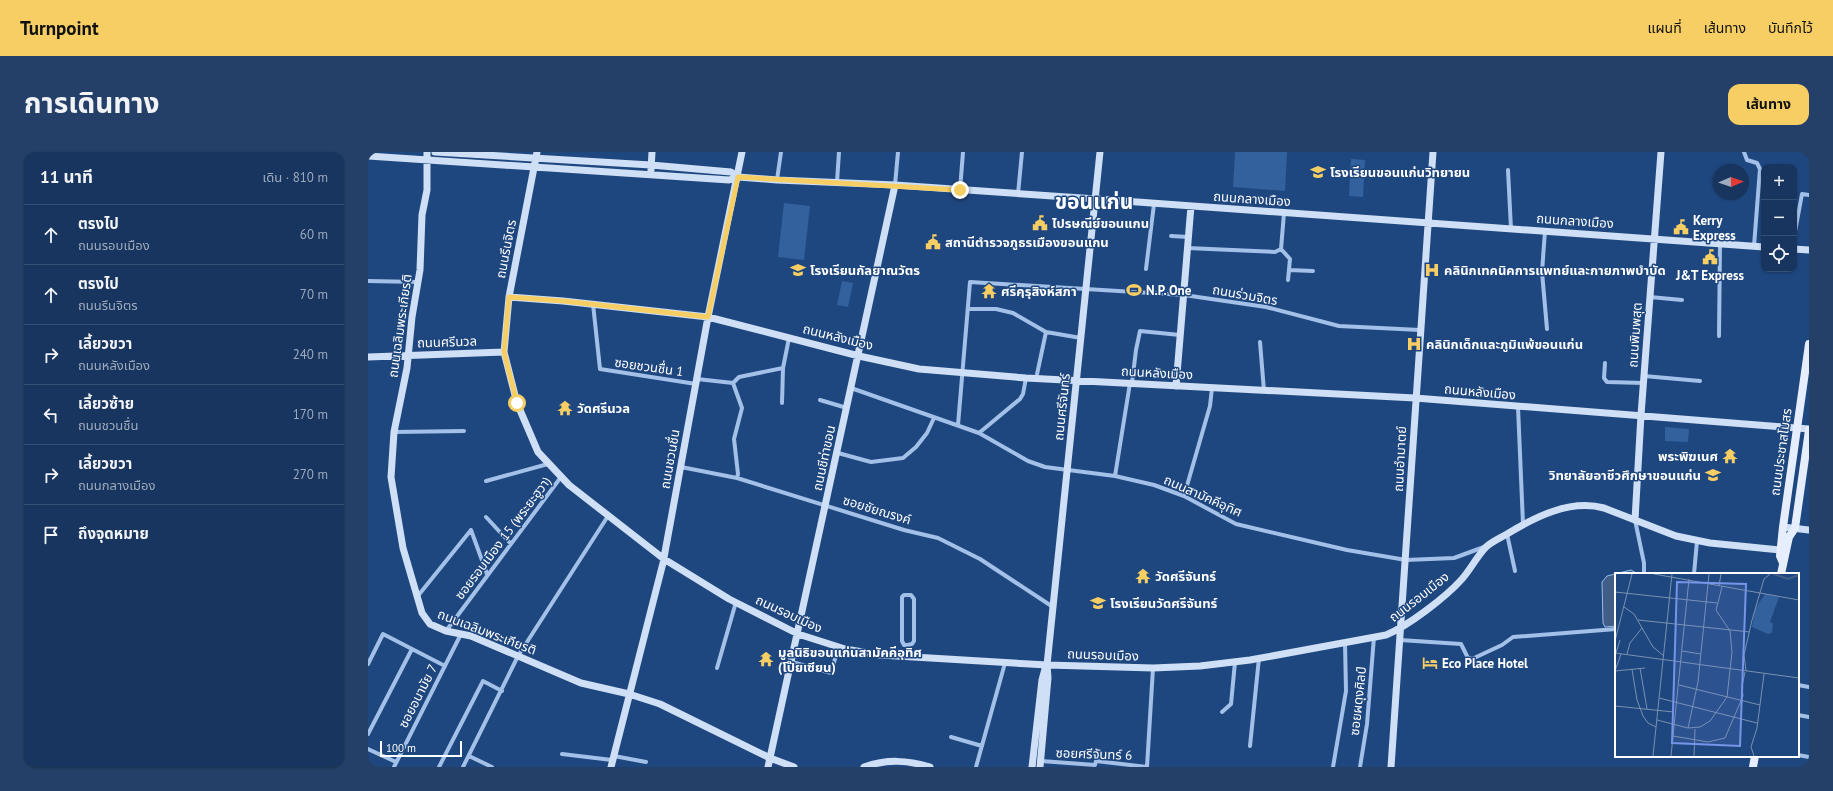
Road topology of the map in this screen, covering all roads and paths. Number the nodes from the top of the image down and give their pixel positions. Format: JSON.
{"nodes":[{"id":1,"x":435,"y":152,"type":"edge"},
{"id":2,"x":652,"y":152,"type":"edge"},
{"id":3,"x":742,"y":152,"type":"edge"},
{"id":4,"x":781,"y":152,"type":"edge"},
{"id":5,"x":839,"y":152,"type":"edge"},
{"id":6,"x":898,"y":152,"type":"edge"},
{"id":7,"x":963,"y":152,"type":"edge"},
{"id":8,"x":1022,"y":152,"type":"edge"},
{"id":9,"x":1100,"y":152,"type":"edge"},
{"id":10,"x":1433,"y":152,"type":"edge"},
{"id":11,"x":1661,"y":152,"type":"edge"},
{"id":12,"x":1744,"y":152,"type":"edge"},
{"id":13,"x":368,"y":156,"type":"edge"},
{"id":14,"x":428,"y":156,"type":"edge"},
{"id":15,"x":536,"y":159,"type":"edge"},
{"id":16,"x":651,"y":165,"type":"junction"},
{"id":17,"x":1508,"y":170,"type":"dead end"},
{"id":18,"x":650,"y":175,"type":"junction"},
{"id":19,"x":738,"y":177,"type":"junction"},
{"id":20,"x":777,"y":180,"type":"junction"},
{"id":21,"x":837,"y":182,"type":"junction"},
{"id":22,"x":895,"y":185,"type":"junction"},
{"id":23,"x":960,"y":190,"type":"junction"},
{"id":24,"x":1018,"y":194,"type":"junction"},
{"id":25,"x":1809,"y":195,"type":"edge"},
{"id":26,"x":1096,"y":199,"type":"junction"},
{"id":27,"x":1154,"y":204,"type":"junction"},
{"id":28,"x":1191,"y":206,"type":"junction"},
{"id":29,"x":1284,"y":213,"type":"junction"},
{"id":30,"x":1428,"y":222,"type":"junction"},
{"id":31,"x":1511,"y":229,"type":"junction"},
{"id":32,"x":1545,"y":231,"type":"junction"},
{"id":33,"x":1172,"y":236,"type":"dead end"},
{"id":34,"x":1794,"y":236,"type":"edge"},
{"id":35,"x":1188,"y":237,"type":"junction"},
{"id":36,"x":1655,"y":239,"type":"junction"},
{"id":37,"x":1720,"y":244,"type":"junction"},
{"id":38,"x":1754,"y":246,"type":"junction"},
{"id":39,"x":1761,"y":247,"type":"edge"},
{"id":40,"x":1187,"y":248,"type":"junction"},
{"id":41,"x":1281,"y":249,"type":"junction"},
{"id":42,"x":1797,"y":249,"type":"edge"},
{"id":43,"x":1809,"y":250,"type":"edge"},
{"id":44,"x":1146,"y":269,"type":"dead end"},
{"id":45,"x":1289,"y":270,"type":"junction"},
{"id":46,"x":1313,"y":271,"type":"dead end"},
{"id":47,"x":1288,"y":280,"type":"dead end"},
{"id":48,"x":368,"y":281,"type":"edge"},
{"id":49,"x":418,"y":282,"type":"junction"},
{"id":50,"x":1087,"y":290,"type":"junction"},
{"id":51,"x":1184,"y":295,"type":"junction"},
{"id":52,"x":509,"y":297,"type":"junction"},
{"id":53,"x":1650,"y":297,"type":"junction"},
{"id":54,"x":1682,"y":300,"type":"dead end"},
{"id":55,"x":593,"y":304,"type":"junction"},
{"id":56,"x":968,"y":309,"type":"junction"},
{"id":57,"x":708,"y":317,"type":"junction"},
{"id":58,"x":1547,"y":329,"type":"dead end"},
{"id":59,"x":1420,"y":330,"type":"junction"},
{"id":60,"x":1046,"y":332,"type":"junction"},
{"id":61,"x":1180,"y":334,"type":"junction"},
{"id":62,"x":1719,"y":336,"type":"dead end"},
{"id":63,"x":789,"y":337,"type":"junction"},
{"id":64,"x":1082,"y":338,"type":"junction"},
{"id":65,"x":1260,"y":342,"type":"dead end"},
{"id":66,"x":1809,"y":344,"type":"edge"},
{"id":67,"x":504,"y":352,"type":"junction"},
{"id":68,"x":408,"y":356,"type":"junction"},
{"id":69,"x":859,"y":356,"type":"junction"},
{"id":70,"x":368,"y":357,"type":"edge"},
{"id":71,"x":1605,"y":363,"type":"dead end"},
{"id":72,"x":783,"y":368,"type":"junction"},
{"id":73,"x":962,"y":373,"type":"junction"},
{"id":74,"x":1026,"y":378,"type":"junction"},
{"id":75,"x":1036,"y":378,"type":"junction"},
{"id":76,"x":1077,"y":380,"type":"junction"},
{"id":77,"x":1644,"y":380,"type":"junction"},
{"id":78,"x":696,"y":381,"type":"junction"},
{"id":79,"x":1700,"y":381,"type":"dead end"},
{"id":80,"x":733,"y":383,"type":"junction"},
{"id":81,"x":1131,"y":383,"type":"junction"},
{"id":82,"x":1176,"y":386,"type":"junction"},
{"id":83,"x":852,"y":388,"type":"junction"},
{"id":84,"x":1212,"y":388,"type":"junction"},
{"id":85,"x":1264,"y":391,"type":"junction"},
{"id":86,"x":1416,"y":398,"type":"junction"},
{"id":87,"x":820,"y":400,"type":"dead end"},
{"id":88,"x":782,"y":402,"type":"dead end"},
{"id":89,"x":1518,"y":407,"type":"junction"},
{"id":90,"x":847,"y":408,"type":"junction"},
{"id":91,"x":1641,"y":415,"type":"junction"},
{"id":92,"x":934,"y":418,"type":"junction"},
{"id":93,"x":958,"y":425,"type":"junction"},
{"id":94,"x":1797,"y":428,"type":"junction"},
{"id":95,"x":1809,"y":430,"type":"edge"},
{"id":96,"x":464,"y":431,"type":"dead end"},
{"id":97,"x":394,"y":432,"type":"junction"},
{"id":98,"x":979,"y":433,"type":"junction"},
{"id":99,"x":838,"y":453,"type":"junction"},
{"id":100,"x":548,"y":464,"type":"junction"},
{"id":101,"x":681,"y":467,"type":"junction"},
{"id":102,"x":1068,"y":469,"type":"junction"},
{"id":103,"x":1115,"y":476,"type":"junction"},
{"id":104,"x":561,"y":477,"type":"junction"},
{"id":105,"x":737,"y":478,"type":"junction"},
{"id":106,"x":486,"y":481,"type":"dead end"},
{"id":107,"x":1184,"y":496,"type":"junction"},
{"id":108,"x":826,"y":505,"type":"junction"},
{"id":109,"x":608,"y":516,"type":"junction"},
{"id":110,"x":486,"y":517,"type":"dead end"},
{"id":111,"x":1635,"y":520,"type":"junction"},
{"id":112,"x":1523,"y":524,"type":"junction"},
{"id":113,"x":1783,"y":527,"type":"junction"},
{"id":114,"x":1795,"y":528,"type":"junction"},
{"id":115,"x":1809,"y":530,"type":"edge"},
{"id":116,"x":1507,"y":534,"type":"junction"},
{"id":117,"x":1697,"y":541,"type":"junction"},
{"id":118,"x":511,"y":544,"type":"junction"},
{"id":119,"x":1487,"y":546,"type":"junction"},
{"id":120,"x":1781,"y":550,"type":"junction"},
{"id":121,"x":664,"y":559,"type":"junction"},
{"id":122,"x":1406,"y":560,"type":"junction"},
{"id":123,"x":1783,"y":563,"type":"junction"},
{"id":124,"x":1515,"y":571,"type":"dead end"},
{"id":125,"x":1644,"y":573,"type":"edge"},
{"id":126,"x":1694,"y":573,"type":"edge"},
{"id":127,"x":1781,"y":573,"type":"edge"},
{"id":128,"x":487,"y":574,"type":"junction"},
{"id":129,"x":417,"y":597,"type":"junction"},
{"id":130,"x":736,"y":602,"type":"junction"},
{"id":131,"x":1053,"y":607,"type":"junction"},
{"id":132,"x":1401,"y":628,"type":"junction"},
{"id":133,"x":1615,"y":629,"type":"edge"},
{"id":134,"x":446,"y":631,"type":"junction"},
{"id":135,"x":461,"y":634,"type":"junction"},
{"id":136,"x":798,"y":634,"type":"junction"},
{"id":137,"x":1374,"y":637,"type":"junction"},
{"id":138,"x":1400,"y":640,"type":"junction"},
{"id":139,"x":1345,"y":643,"type":"junction"},
{"id":140,"x":908,"y":645,"type":"junction"},
{"id":141,"x":412,"y":648,"type":"junction"},
{"id":142,"x":838,"y":648,"type":"junction"},
{"id":143,"x":518,"y":656,"type":"junction"},
{"id":144,"x":907,"y":657,"type":"junction"},
{"id":145,"x":1259,"y":658,"type":"junction"},
{"id":146,"x":792,"y":662,"type":"junction"},
{"id":147,"x":1235,"y":662,"type":"junction"},
{"id":148,"x":1005,"y":663,"type":"junction"},
{"id":149,"x":368,"y":664,"type":"edge"},
{"id":150,"x":1047,"y":665,"type":"junction"},
{"id":151,"x":445,"y":666,"type":"junction"},
{"id":152,"x":717,"y":668,"type":"dead end"},
{"id":153,"x":1153,"y":668,"type":"junction"},
{"id":154,"x":1799,"y":685,"type":"edge"},
{"id":155,"x":1809,"y":687,"type":"edge"},
{"id":156,"x":502,"y":691,"type":"junction"},
{"id":157,"x":628,"y":694,"type":"junction"},
{"id":158,"x":1222,"y":712,"type":"dead end"},
{"id":159,"x":1799,"y":715,"type":"edge"},
{"id":160,"x":1809,"y":717,"type":"edge"},
{"id":161,"x":368,"y":734,"type":"edge"},
{"id":162,"x":951,"y":737,"type":"dead end"},
{"id":163,"x":982,"y":746,"type":"junction"},
{"id":164,"x":1250,"y":746,"type":"dead end"},
{"id":165,"x":368,"y":749,"type":"edge"},
{"id":166,"x":562,"y":754,"type":"dead end"},
{"id":167,"x":1799,"y":755,"type":"edge"},
{"id":168,"x":469,"y":756,"type":"junction"},
{"id":169,"x":1755,"y":757,"type":"edge"},
{"id":170,"x":1809,"y":757,"type":"edge"},
{"id":171,"x":770,"y":758,"type":"junction"},
{"id":172,"x":612,"y":761,"type":"edge"},
{"id":173,"x":396,"y":762,"type":"junction"},
{"id":174,"x":646,"y":762,"type":"dead end"},
{"id":175,"x":1040,"y":764,"type":"edge"},
{"id":176,"x":394,"y":767,"type":"edge"},
{"id":177,"x":439,"y":767,"type":"edge"},
{"id":178,"x":463,"y":767,"type":"edge"},
{"id":179,"x":492,"y":767,"type":"edge"},
{"id":180,"x":768,"y":767,"type":"edge"},
{"id":181,"x":794,"y":767,"type":"edge"},
{"id":182,"x":864,"y":767,"type":"edge"},
{"id":183,"x":930,"y":767,"type":"edge"},
{"id":184,"x":976,"y":767,"type":"edge"},
{"id":185,"x":1032,"y":767,"type":"edge"},
{"id":186,"x":1147,"y":767,"type":"edge"},
{"id":187,"x":1333,"y":767,"type":"edge"},
{"id":188,"x":1360,"y":767,"type":"edge"},
{"id":189,"x":1391,"y":767,"type":"edge"},
{"id":190,"x":1753,"y":767,"type":"edge"}],
"edges":[{"from":1,"to":15,"type":"street","name":"ถนนกลางเมือง"},
{"from":2,"to":16,"type":"street"},
{"from":3,"to":19,"type":"street","name":"ถนนชวนชื่น"},
{"from":4,"to":20,"type":"street"},
{"from":5,"to":21,"type":"street"},
{"from":6,"to":22,"type":"street","name":"ถนนชีท่าขอน"},
{"from":7,"to":23,"type":"street"},
{"from":8,"to":24,"type":"street"},
{"from":9,"to":26,"type":"street","name":"ถนนศรีจันทร์"},
{"from":10,"to":30,"type":"street","name":"ถนนอำมาตย์"},
{"from":11,"to":36,"type":"street","name":"ถนนพิมพสุต"},
{"from":12,"to":38,"type":"street"},
{"from":13,"to":14,"type":"street","name":"ถนนกลางเมือง"},
{"from":14,"to":15,"type":"street","name":"ถนนกลางเมือง"},
{"from":14,"to":49,"type":"street","name":"ถนนเฉลิมพระเกียรติ"},
{"from":15,"to":16,"type":"street","name":"ถนนกลางเมือง"},
{"from":15,"to":18,"type":"street","name":"ถนนกลางเมือง"},
{"from":15,"to":52,"type":"street","name":"ถนนรึนจิตร"},
{"from":16,"to":18,"type":"street"},
{"from":16,"to":19,"type":"street","name":"ถนนกลางเมือง"},
{"from":17,"to":31,"type":"street"},
{"from":18,"to":19,"type":"street","name":"ถนนกลางเมือง"},
{"from":19,"to":20,"type":"street","name":"ถนนกลางเมือง"},
{"from":19,"to":57,"type":"street","name":"ถนนชวนชื่น"},
{"from":20,"to":21,"type":"street","name":"ถนนกลางเมือง"},
{"from":21,"to":22,"type":"street","name":"ถนนกลางเมือง"},
{"from":22,"to":23,"type":"street","name":"ถนนกลางเมือง"},
{"from":22,"to":69,"type":"street","name":"ถนนชีท่าขอน"},
{"from":23,"to":24,"type":"street","name":"ถนนกลางเมือง"},
{"from":24,"to":26,"type":"street","name":"ถนนกลางเมือง"},
{"from":25,"to":34,"type":"street"},
{"from":26,"to":27,"type":"street","name":"ถนนกลางเมือง"},
{"from":26,"to":50,"type":"street","name":"ถนนศรีจันทร์"},
{"from":27,"to":28,"type":"street","name":"ถนนกลางเมือง"},
{"from":27,"to":44,"type":"street"},
{"from":28,"to":29,"type":"street","name":"ถนนกลางเมือง"},
{"from":28,"to":35,"type":"street"},
{"from":29,"to":30,"type":"street","name":"ถนนกลางเมือง"},
{"from":29,"to":41,"type":"street"},
{"from":30,"to":31,"type":"street","name":"ถนนกลางเมือง"},
{"from":30,"to":59,"type":"street","name":"ถนนอำมาตย์"},
{"from":31,"to":32,"type":"street","name":"ถนนกลางเมือง"},
{"from":32,"to":36,"type":"street","name":"ถนนกลางเมือง"},
{"from":32,"to":58,"type":"street"},
{"from":33,"to":35,"type":"street"},
{"from":35,"to":40,"type":"street"},
{"from":36,"to":37,"type":"street","name":"ถนนกลางเมือง"},
{"from":36,"to":53,"type":"street","name":"ถนนพิมพสุต"},
{"from":37,"to":38,"type":"street","name":"ถนนกลางเมือง"},
{"from":37,"to":62,"type":"street"},
{"from":38,"to":39,"type":"street","name":"ถนนกลางเมือง"},
{"from":40,"to":41,"type":"street"},
{"from":40,"to":51,"type":"street"},
{"from":41,"to":45,"type":"street"},
{"from":42,"to":43,"type":"street"},
{"from":45,"to":46,"type":"street"},
{"from":45,"to":47,"type":"street"},
{"from":48,"to":49,"type":"street"},
{"from":49,"to":68,"type":"street","name":"ถนนเฉลิมพระเกียรติ"},
{"from":50,"to":51,"type":"street","name":"ถนนร่วมจิตร"},
{"from":50,"to":56,"type":"street","name":"ถนนร่วมจิตร"},
{"from":50,"to":64,"type":"street","name":"ถนนศรีจันทร์"},
{"from":51,"to":59,"type":"street","name":"ถนนร่วมจิตร"},
{"from":51,"to":61,"type":"street"},
{"from":52,"to":55,"type":"street","name":"ถนนหลังเมือง"},
{"from":52,"to":67,"type":"street","name":"ถนนรึนจิตร"},
{"from":53,"to":54,"type":"street"},
{"from":53,"to":77,"type":"street","name":"ถนนพิมพสุต"},
{"from":55,"to":57,"type":"street","name":"ถนนหลังเมือง"},
{"from":55,"to":78,"type":"street","name":"ซอยชวนชื่น 1"},
{"from":56,"to":60,"type":"street"},
{"from":56,"to":73,"type":"street"},
{"from":57,"to":63,"type":"street","name":"ถนนหลังเมือง"},
{"from":57,"to":78,"type":"street","name":"ถนนชวนชื่น"},
{"from":59,"to":86,"type":"street","name":"ถนนอำมาตย์"},
{"from":60,"to":64,"type":"street"},
{"from":60,"to":75,"type":"street"},
{"from":61,"to":81,"type":"street"},
{"from":61,"to":82,"type":"street"},
{"from":63,"to":69,"type":"street","name":"ถนนหลังเมือง"},
{"from":63,"to":72,"type":"street"},
{"from":64,"to":76,"type":"street","name":"ถนนศรีจันทร์"},
{"from":65,"to":85,"type":"street"},
{"from":66,"to":94,"type":"main road","name":"ถนนประชาสโมสร"},
{"from":67,"to":68,"type":"street","name":"ถนนศรีนวล"},
{"from":67,"to":100,"type":"street","name":"ถนนรอบเมือง"},
{"from":68,"to":70,"type":"street","name":"ถนนศรีนวล"},
{"from":68,"to":97,"type":"street","name":"ถนนเฉลิมพระเกียรติ"},
{"from":69,"to":73,"type":"street","name":"ถนนหลังเมือง"},
{"from":69,"to":83,"type":"street","name":"ถนนชีท่าขอน"},
{"from":71,"to":77,"type":"street"},
{"from":72,"to":80,"type":"street"},
{"from":72,"to":88,"type":"street"},
{"from":73,"to":74,"type":"street","name":"ถนนหลังเมือง"},
{"from":73,"to":93,"type":"street"},
{"from":74,"to":75,"type":"street","name":"ถนนหลังเมือง"},
{"from":74,"to":98,"type":"street"},
{"from":75,"to":76,"type":"street","name":"ถนนหลังเมือง"},
{"from":76,"to":81,"type":"street","name":"ถนนหลังเมือง"},
{"from":76,"to":102,"type":"street","name":"ถนนศรีจันทร์"},
{"from":77,"to":79,"type":"street"},
{"from":77,"to":91,"type":"street","name":"ถนนพิมพสุต"},
{"from":78,"to":80,"type":"street","name":"ซอยชวนชื่น 1"},
{"from":78,"to":101,"type":"street","name":"ถนนชวนชื่น"},
{"from":80,"to":105,"type":"street"},
{"from":81,"to":82,"type":"street","name":"ถนนหลังเมือง"},
{"from":81,"to":103,"type":"street"},
{"from":82,"to":84,"type":"street","name":"ถนนหลังเมือง"},
{"from":83,"to":90,"type":"street","name":"ถนนชีท่าขอน"},
{"from":83,"to":92,"type":"street","name":"ถนนสามัคคีอุทิศ"},
{"from":84,"to":85,"type":"street","name":"ถนนหลังเมือง"},
{"from":84,"to":107,"type":"street"},
{"from":85,"to":86,"type":"street","name":"ถนนหลังเมือง"},
{"from":86,"to":89,"type":"street","name":"ถนนหลังเมือง"},
{"from":86,"to":122,"type":"street","name":"ถนนอำมาตย์"},
{"from":87,"to":90,"type":"street"},
{"from":89,"to":91,"type":"street","name":"ถนนหลังเมือง"},
{"from":89,"to":112,"type":"street"},
{"from":90,"to":99,"type":"street","name":"ถนนชีท่าขอน"},
{"from":91,"to":94,"type":"street","name":"ถนนหลังเมือง"},
{"from":91,"to":111,"type":"street","name":"ถนนพิมพสุต"},
{"from":92,"to":93,"type":"street","name":"ถนนสามัคคีอุทิศ"},
{"from":92,"to":99,"type":"street"},
{"from":93,"to":98,"type":"street","name":"ถนนสามัคคีอุทิศ"},
{"from":94,"to":95,"type":"street","name":"ถนนหลังเมือง"},
{"from":94,"to":113,"type":"main road","name":"ถนนประชาสโมสร"},
{"from":95,"to":114,"type":"main road","name":"ถนนประชาสโมสร"},
{"from":96,"to":97,"type":"street"},
{"from":97,"to":129,"type":"street","name":"ถนนเฉลิมพระเกียรติ"},
{"from":98,"to":102,"type":"street","name":"ถนนสามัคคีอุทิศ"},
{"from":99,"to":108,"type":"street","name":"ถนนชีท่าขอน"},
{"from":100,"to":104,"type":"street","name":"ถนนรอบเมือง"},
{"from":100,"to":106,"type":"street"},
{"from":101,"to":105,"type":"street","name":"ซอยชัยณรงค์"},
{"from":101,"to":121,"type":"street","name":"ถนนชวนชื่น"},
{"from":102,"to":103,"type":"street","name":"ถนนสามัคคีอุทิศ"},
{"from":102,"to":131,"type":"street","name":"ถนนศรีจันทร์"},
{"from":103,"to":107,"type":"street","name":"ถนนสามัคคีอุทิศ"},
{"from":104,"to":109,"type":"street","name":"ถนนรอบเมือง"},
{"from":104,"to":118,"type":"street","name":"ซอยรอบเมือง 15 (พระยะฮูวา)"},
{"from":105,"to":108,"type":"street","name":"ซอยชัยณรงค์"},
{"from":107,"to":122,"type":"street","name":"ถนนสามัคคีอุทิศ"},
{"from":108,"to":131,"type":"street","name":"ซอยชัยณรงค์"},
{"from":108,"to":136,"type":"street","name":"ถนนชีท่าขอน"},
{"from":109,"to":121,"type":"street","name":"ถนนรอบเมือง"},
{"from":109,"to":143,"type":"street"},
{"from":110,"to":118,"type":"street"},
{"from":111,"to":112,"type":"street","name":"ถนนรอบเมือง"},
{"from":111,"to":117,"type":"street","name":"ถนนรอบเมือง"},
{"from":111,"to":125,"type":"street"},
{"from":112,"to":116,"type":"street","name":"ถนนรอบเมือง"},
{"from":113,"to":114,"type":"street"},
{"from":113,"to":120,"type":"main road","name":"ถนนประชาสโมสร"},
{"from":114,"to":115,"type":"street"},
{"from":114,"to":123,"type":"main road","name":"ถนนประชาสโมสร"},
{"from":116,"to":119,"type":"street","name":"ถนนรอบเมือง"},
{"from":116,"to":124,"type":"street"},
{"from":117,"to":120,"type":"street","name":"ถนนรอบเมือง"},
{"from":117,"to":126,"type":"street"},
{"from":118,"to":128,"type":"street","name":"ซอยรอบเมือง 15 (พระยะฮูวา)"},
{"from":119,"to":122,"type":"street","name":"ถนนสามัคคีอุทิศ"},
{"from":119,"to":132,"type":"street","name":"ถนนรอบเมือง"},
{"from":120,"to":123,"type":"main road","name":"ถนนประชาสโมสร"},
{"from":121,"to":130,"type":"street","name":"ถนนรอบเมือง"},
{"from":121,"to":157,"type":"street","name":"ถนนชวนชื่น"},
{"from":122,"to":132,"type":"street","name":"ถนนอำมาตย์"},
{"from":123,"to":127,"type":"main road","name":"ถนนประชาสโมสร"},
{"from":128,"to":129,"type":"street"},
{"from":128,"to":134,"type":"street","name":"ซอยรอบเมือง 15 (พระยะฮูวา)"},
{"from":129,"to":134,"type":"street","name":"ถนนเฉลิมพระเกียรติ"},
{"from":130,"to":136,"type":"street","name":"ถนนรอบเมือง"},
{"from":130,"to":152,"type":"street"},
{"from":131,"to":150,"type":"street","name":"ถนนศรีจันทร์"},
{"from":132,"to":137,"type":"street","name":"ถนนรอบเมือง"},
{"from":132,"to":138,"type":"street","name":"ถนนอำมาตย์"},
{"from":133,"to":138,"type":"street"},
{"from":134,"to":135,"type":"street","name":"ถนนเฉลิมพระเกียรติ"},
{"from":135,"to":143,"type":"street","name":"ถนนเฉลิมพระเกียรติ"},
{"from":135,"to":151,"type":"street","name":"ซอยอนามัย 7"},
{"from":136,"to":142,"type":"street","name":"ถนนรอบเมือง"},
{"from":136,"to":146,"type":"street","name":"ถนนชีท่าขอน"},
{"from":137,"to":139,"type":"street","name":"ถนนรอบเมือง"},
{"from":137,"to":188,"type":"street","name":"ซอยผดุงศิลป์"},
{"from":138,"to":189,"type":"street","name":"ถนนอำมาตย์"},
{"from":139,"to":145,"type":"street","name":"ถนนรอบเมือง"},
{"from":139,"to":187,"type":"street"},
{"from":140,"to":140,"type":"street"},
{"from":140,"to":144,"type":"street"},
{"from":141,"to":149,"type":"street"},
{"from":141,"to":151,"type":"street"},
{"from":141,"to":161,"type":"street"},
{"from":142,"to":144,"type":"street","name":"ถนนรอบเมือง"},
{"from":142,"to":146,"type":"street"},
{"from":143,"to":156,"type":"street"},
{"from":143,"to":157,"type":"street","name":"ถนนเฉลิมพระเกียรติ"},
{"from":144,"to":148,"type":"street","name":"ถนนรอบเมือง"},
{"from":145,"to":147,"type":"street","name":"ถนนรอบเมือง"},
{"from":145,"to":164,"type":"street"},
{"from":146,"to":171,"type":"street","name":"ถนนชีท่าขอน"},
{"from":147,"to":153,"type":"street","name":"ถนนรอบเมือง"},
{"from":147,"to":158,"type":"street"},
{"from":148,"to":150,"type":"street","name":"ถนนรอบเมือง"},
{"from":148,"to":163,"type":"street"},
{"from":150,"to":153,"type":"street","name":"ถนนรอบเมือง"},
{"from":150,"to":175,"type":"street","name":"ถนนศรีจันทร์"},
{"from":150,"to":185,"type":"street","name":"ถนนศรีจันทร์"},
{"from":151,"to":173,"type":"street","name":"ซอยอนามัย 7"},
{"from":153,"to":186,"type":"street"},
{"from":154,"to":155,"type":"street"},
{"from":156,"to":168,"type":"street"},
{"from":156,"to":177,"type":"street"},
{"from":157,"to":171,"type":"street","name":"ถนนเฉลิมพระเกียรติ"},
{"from":157,"to":172,"type":"street","name":"ถนนชวนชื่น"},
{"from":159,"to":160,"type":"street"},
{"from":162,"to":163,"type":"street"},
{"from":163,"to":184,"type":"street"},
{"from":165,"to":173,"type":"street"},
{"from":166,"to":172,"type":"street"},
{"from":167,"to":170,"type":"street"},
{"from":168,"to":178,"type":"street"},
{"from":168,"to":179,"type":"street"},
{"from":169,"to":190,"type":"main road"},
{"from":171,"to":180,"type":"street","name":"ถนนชีท่าขอน"},
{"from":171,"to":181,"type":"street","name":"ถนนเฉลิมพระเกียรติ"},
{"from":172,"to":174,"type":"street"},
{"from":173,"to":176,"type":"street","name":"ซอยอนามัย 7"},
{"from":175,"to":186,"type":"street","name":"ซอยศรีจันทร์ 6"},
{"from":182,"to":183,"type":"street"}]}
